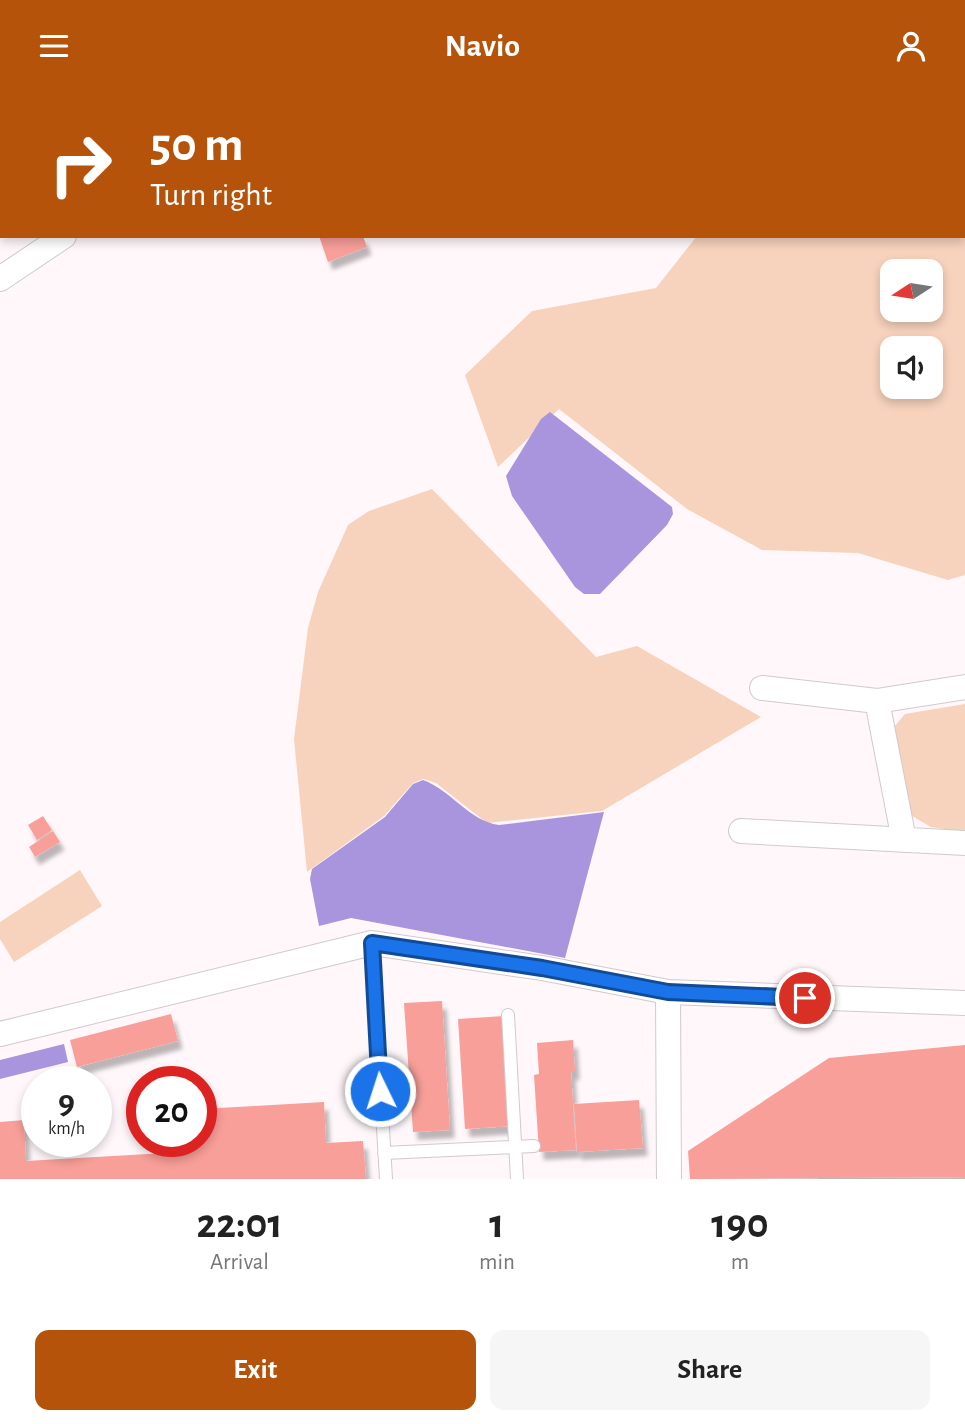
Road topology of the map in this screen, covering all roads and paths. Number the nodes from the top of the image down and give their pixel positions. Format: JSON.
{"nodes":[{"id":1,"x":61,"y":238,"type":"edge"},
{"id":2,"x":0,"y":279,"type":"edge"},
{"id":3,"x":965,"y":687,"type":"edge"},
{"id":4,"x":762,"y":688,"type":"dead end"},
{"id":5,"x":877,"y":701,"type":"junction"},
{"id":6,"x":741,"y":831,"type":"dead end"},
{"id":7,"x":904,"y":840,"type":"junction"},
{"id":8,"x":965,"y":843,"type":"edge"},
{"id":9,"x":372,"y":943,"type":"junction"},
{"id":10,"x":668,"y":992,"type":"junction"},
{"id":11,"x":965,"y":1003,"type":"edge"},
{"id":12,"x":508,"y":1015,"type":"dead end"},
{"id":13,"x":0,"y":1034,"type":"edge"},
{"id":14,"x":534,"y":1146,"type":"dead end"},
{"id":15,"x":515,"y":1147,"type":"junction"},
{"id":16,"x":384,"y":1153,"type":"junction"},
{"id":17,"x":386,"y":1179,"type":"edge"},
{"id":18,"x":517,"y":1179,"type":"edge"},
{"id":19,"x":669,"y":1179,"type":"edge"}],
"edges":[{"from":1,"to":2,"type":"street"},
{"from":3,"to":5,"type":"street"},
{"from":4,"to":5,"type":"street"},
{"from":5,"to":7,"type":"street"},
{"from":6,"to":7,"type":"street"},
{"from":7,"to":8,"type":"street"},
{"from":9,"to":10,"type":"street"},
{"from":9,"to":13,"type":"street"},
{"from":9,"to":16,"type":"lane"},
{"from":10,"to":11,"type":"street"},
{"from":10,"to":19,"type":"street"},
{"from":12,"to":15,"type":"lane"},
{"from":14,"to":15,"type":"lane"},
{"from":15,"to":16,"type":"lane"},
{"from":15,"to":18,"type":"lane"},
{"from":16,"to":17,"type":"lane"}]}
